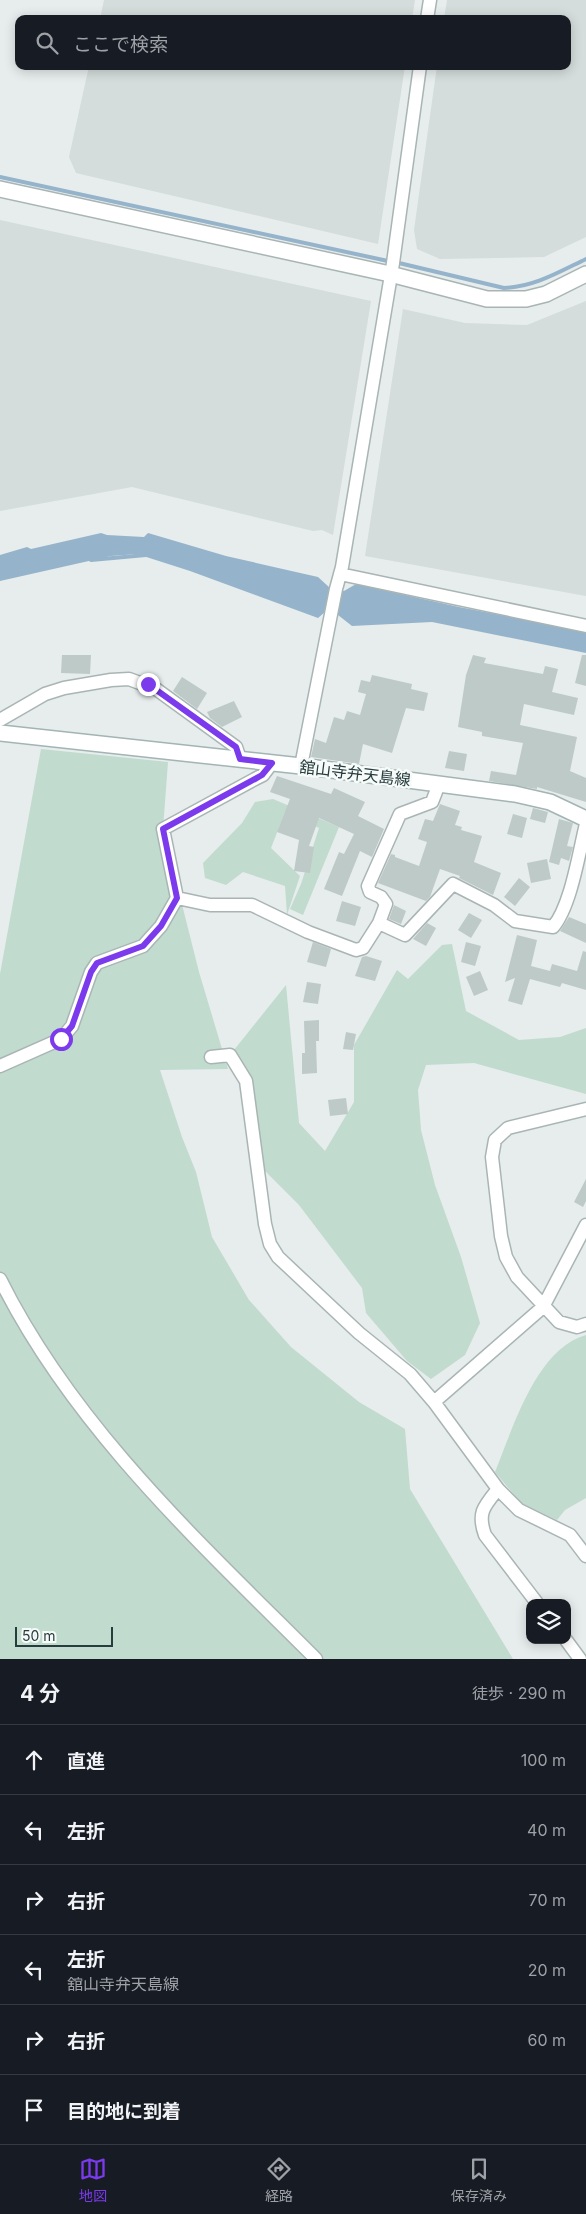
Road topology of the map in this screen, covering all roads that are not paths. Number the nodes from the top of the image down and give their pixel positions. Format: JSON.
{"nodes":[{"id":1,"x":430,"y":0,"type":"edge"},
{"id":2,"x":428,"y":15,"type":"edge"},
{"id":3,"x":419,"y":70,"type":"edge"},
{"id":4,"x":0,"y":189,"type":"edge"},
{"id":5,"x":390,"y":274,"type":"junction"},
{"id":6,"x":586,"y":274,"type":"edge"},
{"id":7,"x":340,"y":574,"type":"junction"},
{"id":8,"x":586,"y":626,"type":"edge"},
{"id":9,"x":0,"y":720,"type":"edge"},
{"id":10,"x":0,"y":733,"type":"edge"},
{"id":11,"x":240,"y":759,"type":"junction"},
{"id":12,"x":272,"y":763,"type":"junction"},
{"id":13,"x":300,"y":766,"type":"junction"},
{"id":14,"x":439,"y":784,"type":"junction"},
{"id":15,"x":586,"y":819,"type":"edge"},
{"id":16,"x":586,"y":824,"type":"edge"},
{"id":17,"x":177,"y":898,"type":"junction"},
{"id":18,"x":379,"y":923,"type":"junction"},
{"id":19,"x":211,"y":1057,"type":"dead end"},
{"id":20,"x":0,"y":1066,"type":"edge"},
{"id":21,"x":586,"y":1109,"type":"edge"},
{"id":22,"x":586,"y":1225,"type":"edge"},
{"id":23,"x":0,"y":1279,"type":"edge"},
{"id":24,"x":543,"y":1306,"type":"junction"},
{"id":25,"x":586,"y":1324,"type":"edge"},
{"id":26,"x":434,"y":1402,"type":"junction"},
{"id":27,"x":498,"y":1490,"type":"junction"},
{"id":28,"x":586,"y":1556,"type":"edge"},
{"id":29,"x":534,"y":1599,"type":"edge"},
{"id":30,"x":569,"y":1644,"type":"edge"},
{"id":31,"x":316,"y":1659,"type":"edge"},
{"id":32,"x":580,"y":1659,"type":"edge"}],
"edges":[{"from":1,"to":2,"type":"street"},
{"from":3,"to":5,"type":"street"},
{"from":4,"to":5,"type":"street"},
{"from":5,"to":6,"type":"street"},
{"from":5,"to":7,"type":"street"},
{"from":7,"to":8,"type":"street"},
{"from":7,"to":13,"type":"street"},
{"from":9,"to":11,"type":"street"},
{"from":10,"to":11,"type":"street","name":"舘山寺弁天島線"},
{"from":11,"to":12,"type":"street","name":"舘山寺弁天島線"},
{"from":12,"to":13,"type":"street","name":"舘山寺弁天島線"},
{"from":12,"to":17,"type":"street"},
{"from":13,"to":14,"type":"street","name":"舘山寺弁天島線"},
{"from":14,"to":15,"type":"street","name":"舘山寺弁天島線"},
{"from":14,"to":18,"type":"street"},
{"from":16,"to":18,"type":"street"},
{"from":17,"to":18,"type":"street"},
{"from":17,"to":20,"type":"street"},
{"from":19,"to":26,"type":"street"},
{"from":21,"to":24,"type":"street"},
{"from":22,"to":24,"type":"street"},
{"from":23,"to":31,"type":"street"},
{"from":24,"to":25,"type":"street"},
{"from":24,"to":26,"type":"street"},
{"from":26,"to":27,"type":"street"},
{"from":27,"to":28,"type":"street"},
{"from":27,"to":29,"type":"street"},
{"from":30,"to":32,"type":"street"}]}
